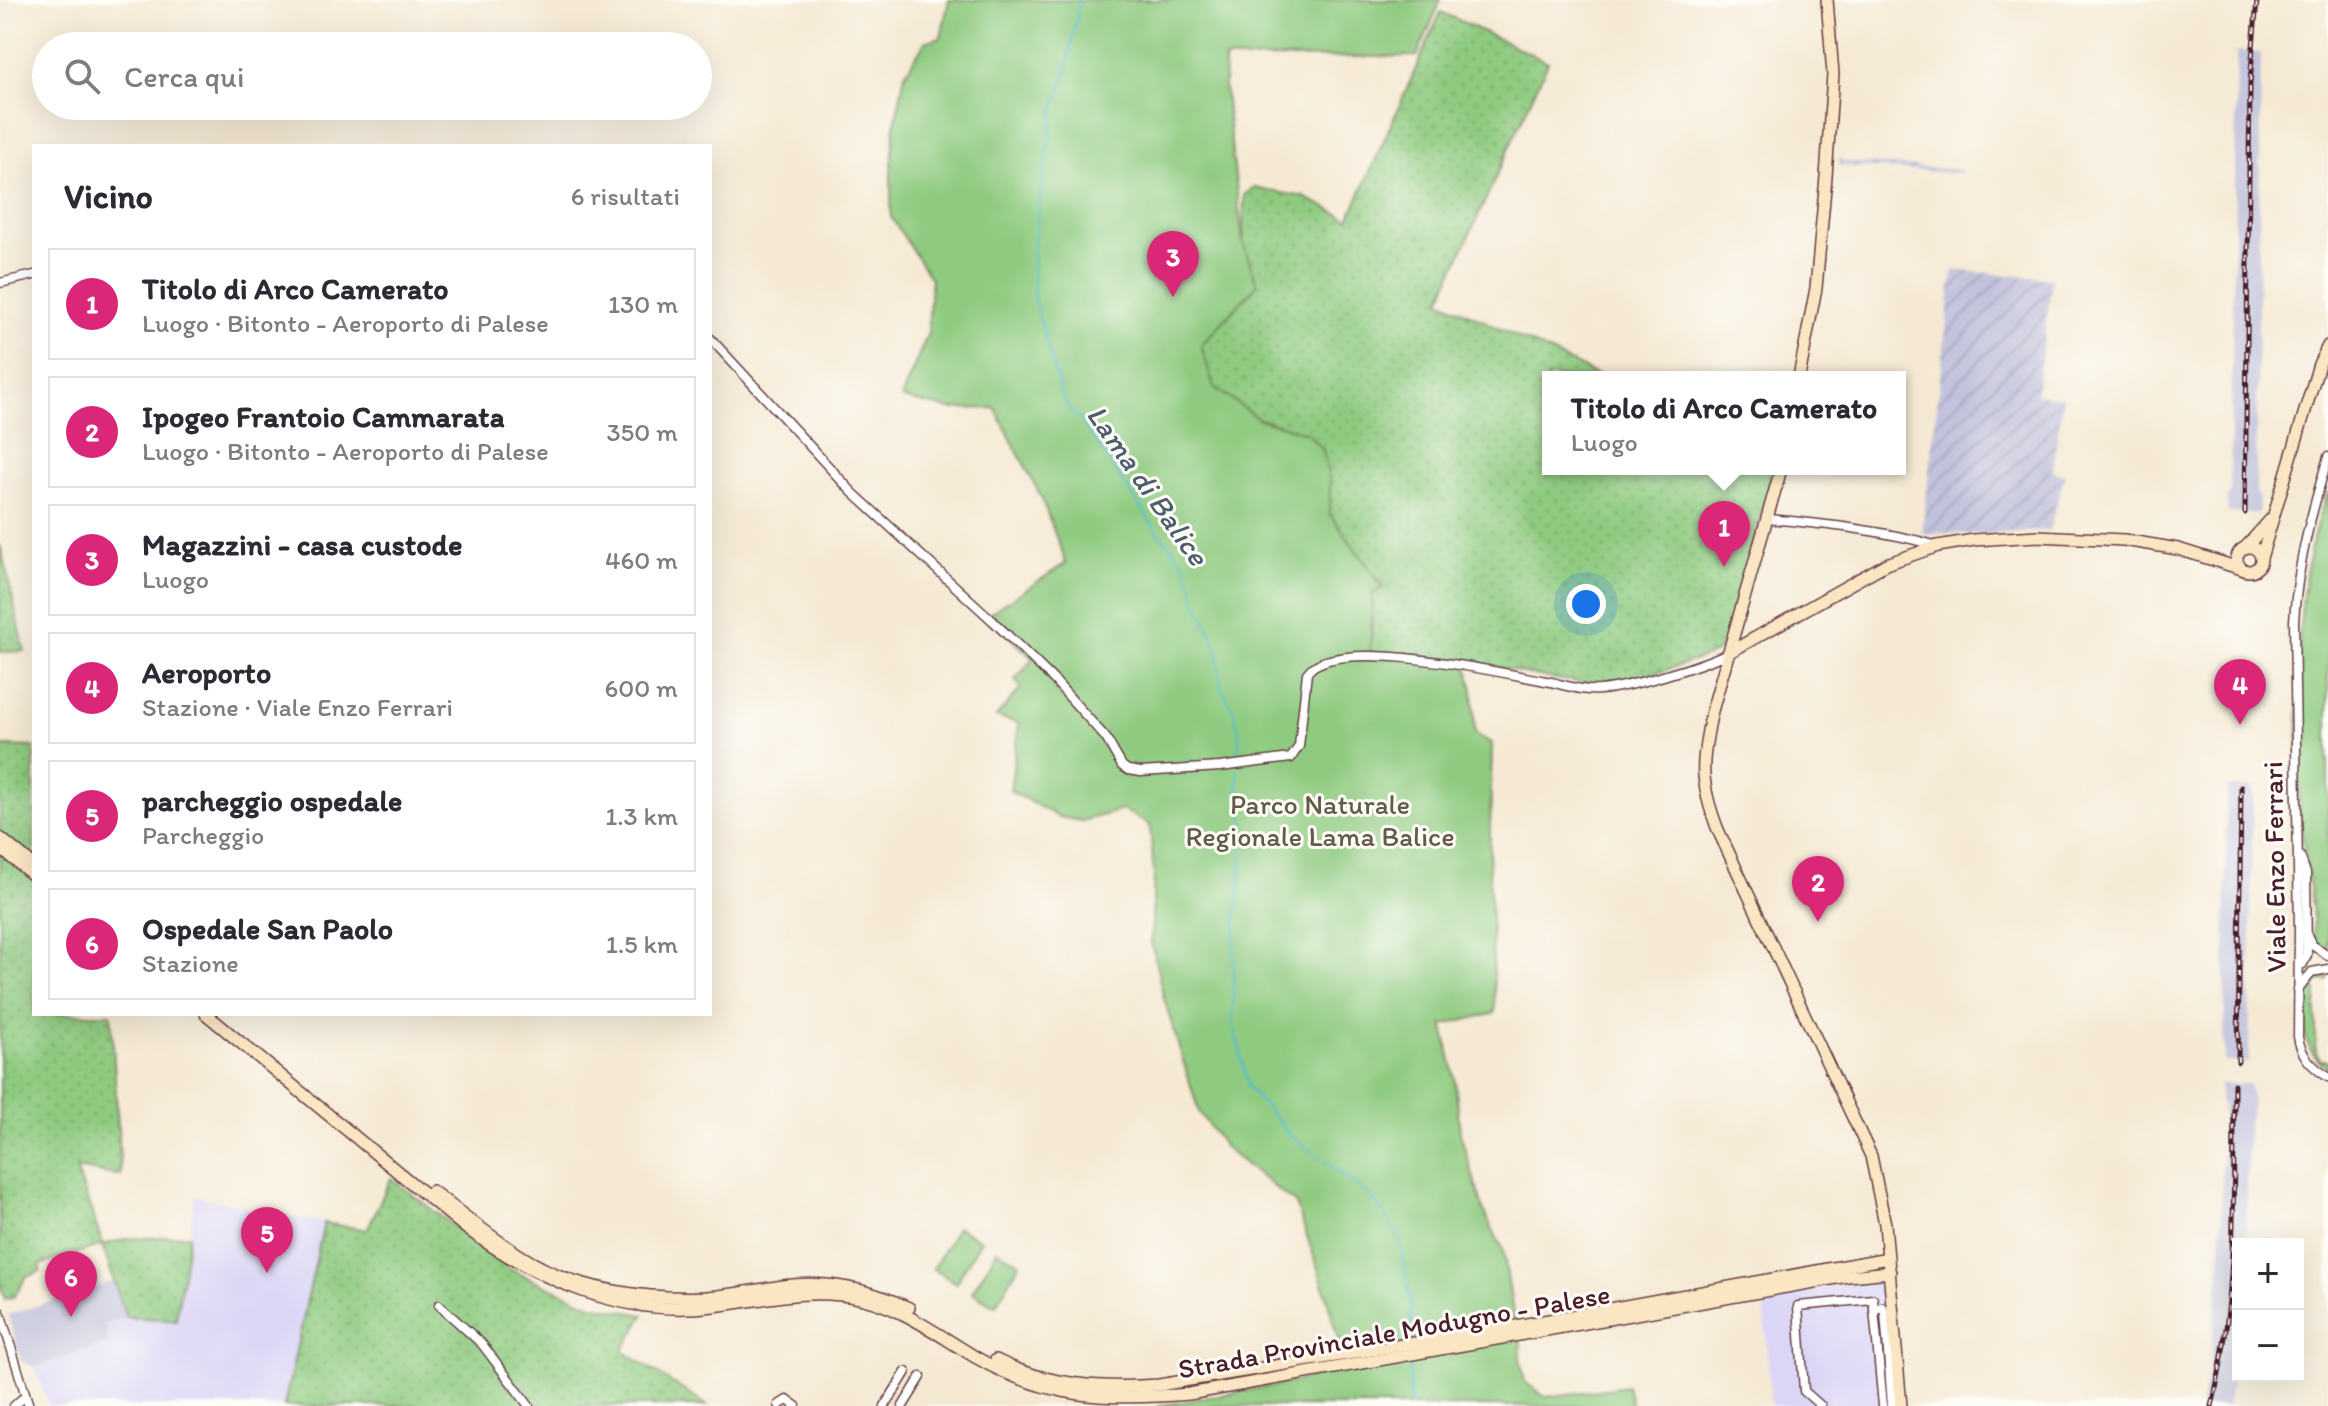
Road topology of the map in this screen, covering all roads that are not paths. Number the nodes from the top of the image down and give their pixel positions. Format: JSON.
{"nodes":[{"id":1,"x":1827,"y":0,"type":"edge"},
{"id":2,"x":32,"y":275,"type":"edge"},
{"id":3,"x":0,"y":283,"type":"edge"},
{"id":4,"x":712,"y":340,"type":"edge"},
{"id":5,"x":2328,"y":346,"type":"edge"},
{"id":6,"x":1800,"y":371,"type":"edge"},
{"id":7,"x":2328,"y":457,"type":"edge"},
{"id":8,"x":1779,"y":475,"type":"edge"},
{"id":9,"x":2328,"y":481,"type":"edge"},
{"id":10,"x":2314,"y":503,"type":"junction"},
{"id":11,"x":2274,"y":516,"type":"junction"},
{"id":12,"x":1768,"y":519,"type":"junction"},
{"id":13,"x":1938,"y":546,"type":"junction"},
{"id":14,"x":2242,"y":550,"type":"junction"},
{"id":15,"x":2213,"y":558,"type":"junction"},
{"id":16,"x":2261,"y":558,"type":"junction"},
{"id":17,"x":2242,"y":569,"type":"junction"},
{"id":18,"x":1730,"y":652,"type":"junction"},
{"id":19,"x":0,"y":838,"type":"edge"},
{"id":20,"x":2298,"y":847,"type":"junction"},
{"id":21,"x":0,"y":848,"type":"edge"},
{"id":22,"x":32,"y":864,"type":"edge"},
{"id":23,"x":32,"y":874,"type":"edge"},
{"id":24,"x":2307,"y":935,"type":"junction"},
{"id":25,"x":2328,"y":955,"type":"edge"},
{"id":26,"x":2303,"y":964,"type":"junction"},
{"id":27,"x":2328,"y":969,"type":"edge"},
{"id":28,"x":2300,"y":987,"type":"junction"},
{"id":29,"x":208,"y":1016,"type":"edge"},
{"id":30,"x":220,"y":1016,"type":"edge"},
{"id":31,"x":2328,"y":1077,"type":"edge"},
{"id":32,"x":1888,"y":1258,"type":"junction"},
{"id":33,"x":1890,"y":1272,"type":"junction"},
{"id":34,"x":439,"y":1305,"type":"dead end"},
{"id":35,"x":1874,"y":1309,"type":"junction"},
{"id":36,"x":0,"y":1312,"type":"edge"},
{"id":37,"x":1500,"y":1333,"type":"junction"},
{"id":38,"x":1331,"y":1363,"type":"junction"},
{"id":39,"x":906,"y":1372,"type":"dead end"},
{"id":40,"x":921,"y":1377,"type":"dead end"},
{"id":41,"x":25,"y":1396,"type":"junction"},
{"id":42,"x":779,"y":1405,"type":"edge"},
{"id":43,"x":14,"y":1406,"type":"edge"},
{"id":44,"x":29,"y":1406,"type":"edge"},
{"id":45,"x":529,"y":1406,"type":"edge"},
{"id":46,"x":796,"y":1406,"type":"edge"},
{"id":47,"x":885,"y":1406,"type":"edge"},
{"id":48,"x":903,"y":1406,"type":"edge"},
{"id":49,"x":1821,"y":1406,"type":"edge"},
{"id":50,"x":1883,"y":1406,"type":"edge"},
{"id":51,"x":1892,"y":1406,"type":"edge"},
{"id":52,"x":1901,"y":1406,"type":"edge"}],
"edges":[{"from":1,"to":6,"type":"main road"},
{"from":2,"to":3,"type":"street"},
{"from":4,"to":18,"type":"street"},
{"from":5,"to":11,"type":"main road"},
{"from":7,"to":10,"type":"street","name":"Viale Enzo Ferrari"},
{"from":8,"to":12,"type":"main road"},
{"from":9,"to":10,"type":"street"},
{"from":10,"to":20,"type":"street","name":"Viale Enzo Ferrari"},
{"from":11,"to":14,"type":"main road"},
{"from":11,"to":16,"type":"main road"},
{"from":12,"to":13,"type":"street"},
{"from":12,"to":18,"type":"main road"},
{"from":13,"to":15,"type":"main road"},
{"from":13,"to":18,"type":"main road"},
{"from":14,"to":15,"type":"main road"},
{"from":14,"to":16,"type":"main road"},
{"from":14,"to":17,"type":"main road"},
{"from":15,"to":17,"type":"main road"},
{"from":16,"to":17,"type":"main road"},
{"from":18,"to":32,"type":"main road"},
{"from":19,"to":22,"type":"main road"},
{"from":20,"to":24,"type":"street"},
{"from":20,"to":26,"type":"street"},
{"from":20,"to":28,"type":"street","name":"Viale Enzo Ferrari"},
{"from":21,"to":23,"type":"main road"},
{"from":24,"to":25,"type":"street"},
{"from":24,"to":26,"type":"street"},
{"from":26,"to":28,"type":"street"},
{"from":27,"to":28,"type":"street"},
{"from":28,"to":31,"type":"street","name":"Viale Enzo Ferrari"},
{"from":29,"to":38,"type":"main road","name":"Strada Provinciale Modugno - Palese"},
{"from":30,"to":38,"type":"main road","name":"Strada Provinciale Modugno - Palese"},
{"from":32,"to":33,"type":"main road"},
{"from":32,"to":37,"type":"main road","name":"Strada Provinciale Modugno - Palese"},
{"from":33,"to":37,"type":"main road","name":"Strada Provinciale Modugno - Palese"},
{"from":33,"to":52,"type":"main road"},
{"from":34,"to":45,"type":"street"},
{"from":35,"to":49,"type":"street"},
{"from":35,"to":50,"type":"street"},
{"from":35,"to":51,"type":"street"},
{"from":36,"to":41,"type":"street"},
{"from":37,"to":38,"type":"main road","name":"Strada Provinciale Modugno - Palese"},
{"from":39,"to":47,"type":"street"},
{"from":40,"to":48,"type":"street"},
{"from":41,"to":43,"type":"street"},
{"from":41,"to":44,"type":"street"},
{"from":42,"to":46,"type":"street"}]}
